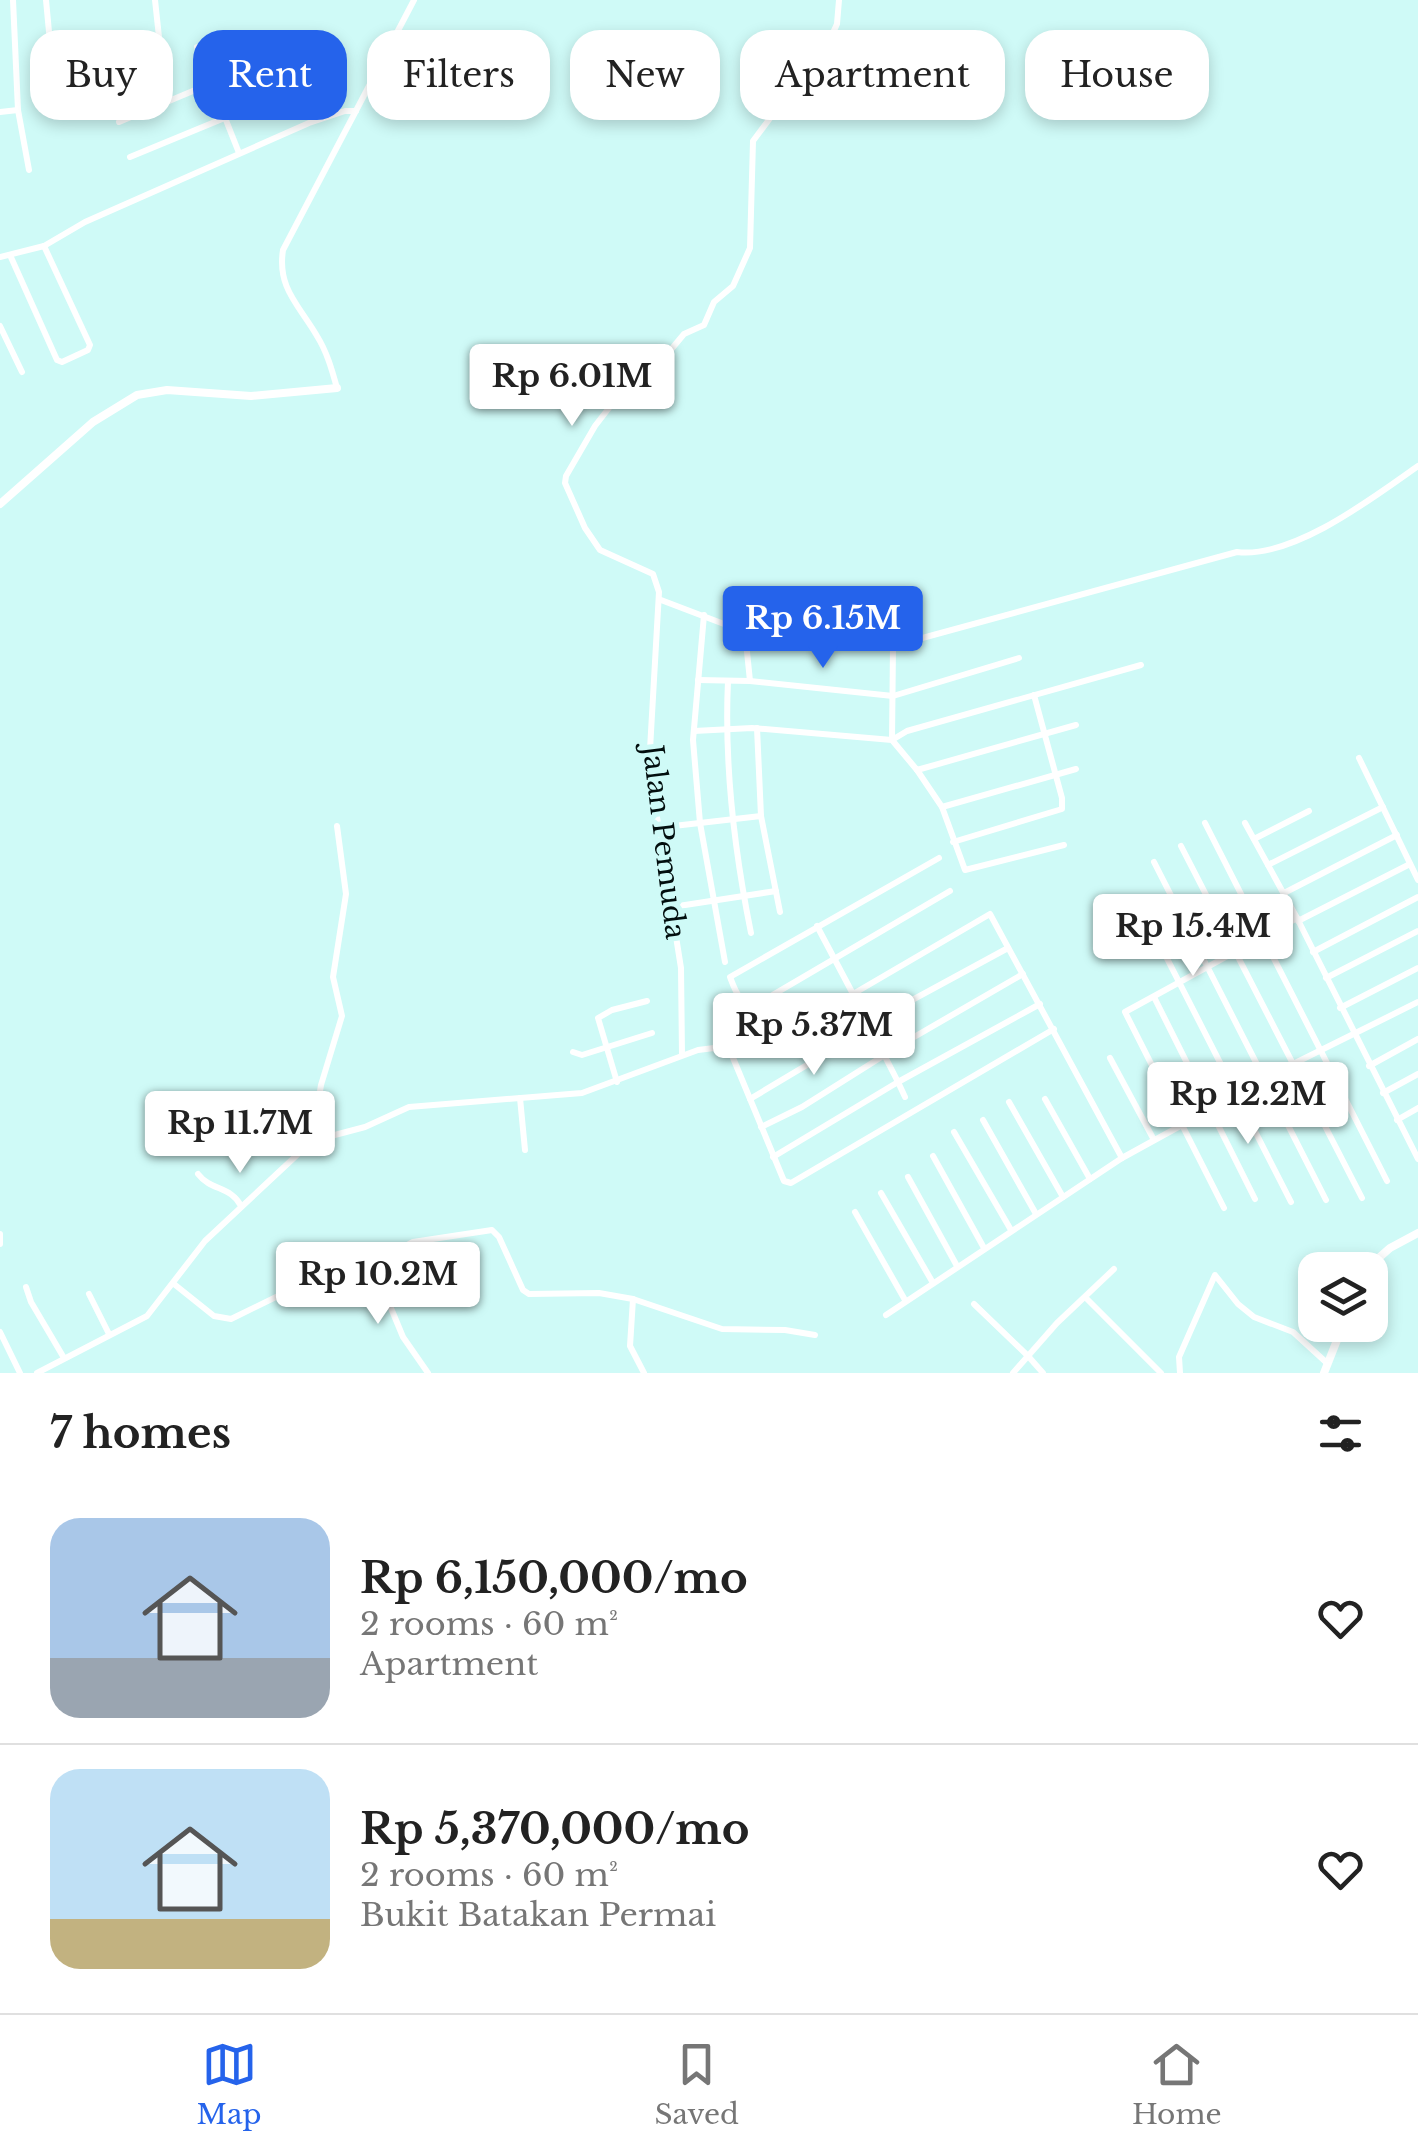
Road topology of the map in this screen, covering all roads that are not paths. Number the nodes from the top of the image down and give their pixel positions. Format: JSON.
{"nodes":[{"id":1,"x":13,"y":0,"type":"edge"},
{"id":2,"x":46,"y":0,"type":"edge"},
{"id":3,"x":155,"y":0,"type":"edge"},
{"id":4,"x":414,"y":0,"type":"edge"},
{"id":5,"x":839,"y":0,"type":"edge"},
{"id":6,"x":49,"y":30,"type":"edge"},
{"id":7,"x":158,"y":30,"type":"edge"},
{"id":8,"x":193,"y":91,"type":"edge"},
{"id":9,"x":18,"y":110,"type":"junction"},
{"id":10,"x":356,"y":111,"type":"junction"},
{"id":11,"x":0,"y":112,"type":"edge"},
{"id":12,"x":220,"y":120,"type":"edge"},
{"id":13,"x":226,"y":120,"type":"edge"},
{"id":14,"x":119,"y":122,"type":"dead end"},
{"id":15,"x":238,"y":154,"type":"junction"},
{"id":16,"x":130,"y":157,"type":"dead end"},
{"id":17,"x":29,"y":170,"type":"dead end"},
{"id":18,"x":44,"y":246,"type":"junction"},
{"id":19,"x":10,"y":256,"type":"junction"},
{"id":20,"x":0,"y":257,"type":"edge"},
{"id":21,"x":0,"y":326,"type":"edge"},
{"id":22,"x":22,"y":372,"type":"dead end"},
{"id":23,"x":336,"y":388,"type":"joint"},
{"id":24,"x":1418,"y":466,"type":"edge"},
{"id":25,"x":0,"y":504,"type":"edge"},
{"id":26,"x":661,"y":600,"type":"junction"},
{"id":27,"x":704,"y":615,"type":"junction"},
{"id":28,"x":745,"y":632,"type":"junction"},
{"id":29,"x":893,"y":646,"type":"junction"},
{"id":30,"x":1019,"y":658,"type":"dead end"},
{"id":31,"x":1142,"y":665,"type":"dead end"},
{"id":32,"x":698,"y":680,"type":"junction"},
{"id":33,"x":728,"y":681,"type":"junction"},
{"id":34,"x":750,"y":681,"type":"junction"},
{"id":35,"x":1034,"y":694,"type":"junction"},
{"id":36,"x":892,"y":696,"type":"junction"},
{"id":37,"x":1076,"y":725,"type":"dead end"},
{"id":38,"x":757,"y":728,"type":"junction"},
{"id":39,"x":726,"y":729,"type":"junction"},
{"id":40,"x":694,"y":732,"type":"junction"},
{"id":41,"x":1043,"y":733,"type":"junction"},
{"id":42,"x":892,"y":740,"type":"junction"},
{"id":43,"x":1359,"y":758,"type":"dead end"},
{"id":44,"x":1076,"y":769,"type":"dead end"},
{"id":45,"x":917,"y":770,"type":"junction"},
{"id":46,"x":1054,"y":776,"type":"junction"},
{"id":47,"x":942,"y":807,"type":"junction"},
{"id":48,"x":1383,"y":807,"type":"junction"},
{"id":49,"x":1310,"y":811,"type":"dead end"},
{"id":50,"x":761,"y":816,"type":"junction"},
{"id":51,"x":731,"y":819,"type":"junction"},
{"id":52,"x":700,"y":822,"type":"junction"},
{"id":53,"x":1245,"y":823,"type":"dead end"},
{"id":54,"x":1205,"y":824,"type":"dead end"},
{"id":55,"x":338,"y":826,"type":"dead end"},
{"id":56,"x":656,"y":828,"type":"junction"},
{"id":57,"x":1396,"y":835,"type":"junction"},
{"id":58,"x":1254,"y":838,"type":"junction"},
{"id":59,"x":954,"y":842,"type":"junction"},
{"id":60,"x":1064,"y":845,"type":"dead end"},
{"id":61,"x":1182,"y":846,"type":"dead end"},
{"id":62,"x":939,"y":858,"type":"dead end"},
{"id":63,"x":1154,"y":862,"type":"dead end"},
{"id":64,"x":1410,"y":864,"type":"junction"},
{"id":65,"x":1268,"y":865,"type":"junction"},
{"id":66,"x":1418,"y":880,"type":"edge"},
{"id":67,"x":776,"y":890,"type":"junction"},
{"id":68,"x":950,"y":891,"type":"dead end"},
{"id":69,"x":1284,"y":894,"type":"junction"},
{"id":70,"x":744,"y":895,"type":"junction"},
{"id":71,"x":1418,"y":897,"type":"edge"},
{"id":72,"x":713,"y":900,"type":"junction"},
{"id":73,"x":672,"y":907,"type":"junction"},
{"id":74,"x":780,"y":912,"type":"dead end"},
{"id":75,"x":1298,"y":920,"type":"junction"},
{"id":76,"x":816,"y":926,"type":"junction"},
{"id":77,"x":1150,"y":927,"type":"dead end"},
{"id":78,"x":1418,"y":930,"type":"edge"},
{"id":79,"x":751,"y":932,"type":"dead end"},
{"id":80,"x":1264,"y":937,"type":"junction"},
{"id":81,"x":1008,"y":948,"type":"junction"},
{"id":82,"x":1236,"y":952,"type":"junction"},
{"id":83,"x":1313,"y":952,"type":"junction"},
{"id":84,"x":834,"y":959,"type":"junction"},
{"id":85,"x":724,"y":962,"type":"dead end"},
{"id":86,"x":1208,"y":967,"type":"junction"},
{"id":87,"x":1418,"y":968,"type":"edge"},
{"id":88,"x":1023,"y":974,"type":"junction"},
{"id":89,"x":1326,"y":978,"type":"junction"},
{"id":90,"x":1181,"y":982,"type":"junction"},
{"id":91,"x":852,"y":994,"type":"junction"},
{"id":92,"x":1154,"y":996,"type":"junction"},
{"id":93,"x":647,"y":1001,"type":"dead end"},
{"id":94,"x":1418,"y":1002,"type":"edge"},
{"id":95,"x":1040,"y":1004,"type":"junction"},
{"id":96,"x":1340,"y":1008,"type":"junction"},
{"id":97,"x":868,"y":1026,"type":"junction"},
{"id":98,"x":1054,"y":1030,"type":"junction"},
{"id":99,"x":652,"y":1033,"type":"dead end"},
{"id":100,"x":1353,"y":1035,"type":"junction"},
{"id":101,"x":1418,"y":1040,"type":"edge"},
{"id":102,"x":607,"y":1048,"type":"junction"},
{"id":103,"x":1322,"y":1050,"type":"junction"},
{"id":104,"x":573,"y":1052,"type":"dead end"},
{"id":105,"x":730,"y":1052,"type":"junction"},
{"id":106,"x":682,"y":1055,"type":"junction"},
{"id":107,"x":883,"y":1055,"type":"junction"},
{"id":108,"x":1110,"y":1058,"type":"dead end"},
{"id":109,"x":1293,"y":1064,"type":"junction"},
{"id":110,"x":1369,"y":1066,"type":"junction"},
{"id":111,"x":1418,"y":1074,"type":"edge"},
{"id":112,"x":1265,"y":1080,"type":"junction"},
{"id":113,"x":617,"y":1082,"type":"junction"},
{"id":114,"x":898,"y":1082,"type":"junction"},
{"id":115,"x":1383,"y":1092,"type":"junction"},
{"id":116,"x":1238,"y":1095,"type":"junction"},
{"id":117,"x":905,"y":1097,"type":"dead end"},
{"id":118,"x":520,"y":1098,"type":"junction"},
{"id":119,"x":1045,"y":1099,"type":"dead end"},
{"id":120,"x":750,"y":1100,"type":"junction"},
{"id":121,"x":1009,"y":1102,"type":"dead end"},
{"id":122,"x":1418,"y":1108,"type":"edge"},
{"id":123,"x":1210,"y":1110,"type":"junction"},
{"id":124,"x":983,"y":1120,"type":"dead end"},
{"id":125,"x":1397,"y":1120,"type":"junction"},
{"id":126,"x":1182,"y":1126,"type":"junction"},
{"id":127,"x":762,"y":1127,"type":"junction"},
{"id":128,"x":954,"y":1132,"type":"dead end"},
{"id":129,"x":312,"y":1140,"type":"junction"},
{"id":130,"x":1154,"y":1140,"type":"junction"},
{"id":131,"x":1415,"y":1149,"type":"edge"},
{"id":132,"x":525,"y":1150,"type":"dead end"},
{"id":133,"x":933,"y":1156,"type":"dead end"},
{"id":134,"x":774,"y":1157,"type":"junction"},
{"id":135,"x":1122,"y":1158,"type":"junction"},
{"id":136,"x":1418,"y":1159,"type":"edge"},
{"id":137,"x":198,"y":1174,"type":"dead end"},
{"id":138,"x":908,"y":1178,"type":"dead end"},
{"id":139,"x":1090,"y":1179,"type":"junction"},
{"id":140,"x":1387,"y":1181,"type":"dead end"},
{"id":141,"x":881,"y":1193,"type":"dead end"},
{"id":142,"x":1062,"y":1197,"type":"junction"},
{"id":143,"x":1362,"y":1198,"type":"dead end"},
{"id":144,"x":1255,"y":1199,"type":"dead end"},
{"id":145,"x":1326,"y":1200,"type":"dead end"},
{"id":146,"x":1291,"y":1202,"type":"dead end"},
{"id":147,"x":242,"y":1206,"type":"junction"},
{"id":148,"x":1224,"y":1208,"type":"dead end"},
{"id":149,"x":855,"y":1212,"type":"dead end"},
{"id":150,"x":1036,"y":1214,"type":"junction"},
{"id":151,"x":1011,"y":1230,"type":"junction"},
{"id":152,"x":1418,"y":1232,"type":"edge"},
{"id":153,"x":0,"y":1234,"type":"edge"},
{"id":154,"x":0,"y":1244,"type":"edge"},
{"id":155,"x":984,"y":1248,"type":"junction"},
{"id":156,"x":1385,"y":1252,"type":"edge"},
{"id":157,"x":371,"y":1260,"type":"junction"},
{"id":158,"x":957,"y":1266,"type":"junction"},
{"id":159,"x":1114,"y":1269,"type":"dead end"},
{"id":160,"x":932,"y":1283,"type":"junction"},
{"id":161,"x":174,"y":1284,"type":"junction"},
{"id":162,"x":26,"y":1287,"type":"dead end"},
{"id":163,"x":88,"y":1294,"type":"dead end"},
{"id":164,"x":1085,"y":1297,"type":"junction"},
{"id":165,"x":632,"y":1299,"type":"junction"},
{"id":166,"x":904,"y":1300,"type":"junction"},
{"id":167,"x":974,"y":1304,"type":"dead end"},
{"id":168,"x":886,"y":1315,"type":"dead end"},
{"id":169,"x":0,"y":1332,"type":"edge"},
{"id":170,"x":109,"y":1334,"type":"junction"},
{"id":171,"x":815,"y":1335,"type":"dead end"},
{"id":172,"x":1336,"y":1342,"type":"edge"},
{"id":173,"x":1028,"y":1356,"type":"junction"},
{"id":174,"x":64,"y":1358,"type":"junction"},
{"id":175,"x":1326,"y":1369,"type":"edge"},
{"id":176,"x":20,"y":1373,"type":"edge"},
{"id":177,"x":38,"y":1373,"type":"edge"},
{"id":178,"x":428,"y":1373,"type":"edge"},
{"id":179,"x":644,"y":1373,"type":"edge"},
{"id":180,"x":1013,"y":1373,"type":"edge"},
{"id":181,"x":1044,"y":1373,"type":"edge"},
{"id":182,"x":1161,"y":1373,"type":"edge"},
{"id":183,"x":1180,"y":1373,"type":"edge"}],
"edges":[{"from":1,"to":9,"type":"street"},
{"from":2,"to":6,"type":"street"},
{"from":3,"to":7,"type":"street"},
{"from":4,"to":10,"type":"street"},
{"from":5,"to":26,"type":"street"},
{"from":8,"to":14,"type":"street"},
{"from":9,"to":11,"type":"street"},
{"from":9,"to":17,"type":"street"},
{"from":10,"to":15,"type":"street"},
{"from":10,"to":23,"type":"street"},
{"from":12,"to":16,"type":"street"},
{"from":13,"to":15,"type":"street"},
{"from":15,"to":18,"type":"street"},
{"from":18,"to":19,"type":"street"},
{"from":18,"to":19,"type":"street"},
{"from":19,"to":20,"type":"street"},
{"from":21,"to":22,"type":"street"},
{"from":23,"to":25,"type":"street"},
{"from":24,"to":29,"type":"street"},
{"from":26,"to":27,"type":"street"},
{"from":26,"to":56,"type":"street","name":"Jalan Pemuda"},
{"from":27,"to":28,"type":"street"},
{"from":27,"to":32,"type":"street"},
{"from":28,"to":29,"type":"street"},
{"from":28,"to":34,"type":"street"},
{"from":29,"to":36,"type":"street"},
{"from":30,"to":36,"type":"street"},
{"from":31,"to":35,"type":"street"},
{"from":32,"to":33,"type":"street"},
{"from":32,"to":40,"type":"street"},
{"from":33,"to":34,"type":"street"},
{"from":33,"to":39,"type":"street"},
{"from":34,"to":36,"type":"street"},
{"from":35,"to":41,"type":"street"},
{"from":35,"to":42,"type":"street"},
{"from":36,"to":42,"type":"street"},
{"from":37,"to":41,"type":"street"},
{"from":38,"to":39,"type":"street"},
{"from":38,"to":42,"type":"street"},
{"from":38,"to":50,"type":"street"},
{"from":39,"to":40,"type":"street"},
{"from":39,"to":51,"type":"street"},
{"from":40,"to":52,"type":"street"},
{"from":41,"to":45,"type":"street"},
{"from":41,"to":46,"type":"street"},
{"from":42,"to":45,"type":"street"},
{"from":43,"to":48,"type":"street"},
{"from":44,"to":46,"type":"street"},
{"from":45,"to":47,"type":"street"},
{"from":46,"to":47,"type":"street"},
{"from":46,"to":59,"type":"street"},
{"from":47,"to":59,"type":"street"},
{"from":48,"to":57,"type":"street"},
{"from":48,"to":65,"type":"street"},
{"from":49,"to":58,"type":"street"},
{"from":50,"to":51,"type":"street"},
{"from":50,"to":67,"type":"street"},
{"from":51,"to":52,"type":"street"},
{"from":51,"to":70,"type":"street"},
{"from":52,"to":56,"type":"street"},
{"from":52,"to":72,"type":"street"},
{"from":53,"to":58,"type":"street"},
{"from":54,"to":80,"type":"street"},
{"from":55,"to":129,"type":"street"},
{"from":56,"to":73,"type":"street","name":"Jalan Pemuda"},
{"from":57,"to":64,"type":"street"},
{"from":57,"to":69,"type":"street"},
{"from":58,"to":65,"type":"street"},
{"from":59,"to":60,"type":"street"},
{"from":61,"to":82,"type":"street"},
{"from":62,"to":76,"type":"street"},
{"from":63,"to":86,"type":"street"},
{"from":64,"to":66,"type":"street"},
{"from":64,"to":75,"type":"street"},
{"from":65,"to":69,"type":"street"},
{"from":67,"to":70,"type":"street"},
{"from":67,"to":74,"type":"street"},
{"from":68,"to":84,"type":"street"},
{"from":69,"to":75,"type":"street"},
{"from":70,"to":72,"type":"street"},
{"from":70,"to":79,"type":"street"},
{"from":71,"to":83,"type":"street"},
{"from":72,"to":73,"type":"street"},
{"from":72,"to":85,"type":"street"},
{"from":73,"to":106,"type":"street","name":"Jalan Pemuda"},
{"from":75,"to":80,"type":"street"},
{"from":75,"to":83,"type":"street"},
{"from":76,"to":84,"type":"street"},
{"from":76,"to":84,"type":"street"},
{"from":77,"to":90,"type":"street"},
{"from":78,"to":89,"type":"street"},
{"from":80,"to":82,"type":"street"},
{"from":80,"to":103,"type":"street"},
{"from":81,"to":88,"type":"street"},
{"from":81,"to":91,"type":"street"},
{"from":81,"to":97,"type":"street"},
{"from":82,"to":86,"type":"street"},
{"from":82,"to":109,"type":"street"},
{"from":83,"to":89,"type":"street"},
{"from":84,"to":91,"type":"street"},
{"from":86,"to":90,"type":"street"},
{"from":86,"to":112,"type":"street"},
{"from":87,"to":96,"type":"street"},
{"from":88,"to":95,"type":"street"},
{"from":88,"to":107,"type":"street"},
{"from":89,"to":96,"type":"street"},
{"from":90,"to":92,"type":"street"},
{"from":90,"to":116,"type":"street"},
{"from":91,"to":97,"type":"street"},
{"from":91,"to":105,"type":"street"},
{"from":92,"to":123,"type":"street"},
{"from":92,"to":126,"type":"street"},
{"from":93,"to":102,"type":"street"},
{"from":94,"to":100,"type":"street"},
{"from":95,"to":98,"type":"street"},
{"from":95,"to":114,"type":"street"},
{"from":96,"to":100,"type":"street"},
{"from":97,"to":107,"type":"street"},
{"from":97,"to":120,"type":"street"},
{"from":98,"to":134,"type":"street"},
{"from":98,"to":135,"type":"street"},
{"from":99,"to":102,"type":"street"},
{"from":100,"to":103,"type":"street"},
{"from":100,"to":110,"type":"street"},
{"from":101,"to":110,"type":"street"},
{"from":102,"to":104,"type":"street"},
{"from":102,"to":113,"type":"street"},
{"from":103,"to":109,"type":"street"},
{"from":103,"to":140,"type":"street"},
{"from":105,"to":106,"type":"street"},
{"from":105,"to":120,"type":"street"},
{"from":106,"to":113,"type":"street"},
{"from":107,"to":114,"type":"street"},
{"from":107,"to":127,"type":"street"},
{"from":108,"to":130,"type":"street"},
{"from":109,"to":112,"type":"street"},
{"from":109,"to":143,"type":"street"},
{"from":110,"to":115,"type":"street"},
{"from":111,"to":115,"type":"street"},
{"from":112,"to":116,"type":"street"},
{"from":112,"to":145,"type":"street"},
{"from":113,"to":118,"type":"street"},
{"from":114,"to":117,"type":"street"},
{"from":114,"to":134,"type":"street"},
{"from":115,"to":125,"type":"street"},
{"from":116,"to":123,"type":"street"},
{"from":116,"to":146,"type":"street"},
{"from":118,"to":129,"type":"street"},
{"from":118,"to":132,"type":"street"},
{"from":119,"to":139,"type":"street"},
{"from":120,"to":127,"type":"street"},
{"from":121,"to":142,"type":"street"},
{"from":122,"to":125,"type":"street"},
{"from":123,"to":126,"type":"street"},
{"from":123,"to":144,"type":"street"},
{"from":124,"to":150,"type":"street"},
{"from":125,"to":131,"type":"street"},
{"from":126,"to":130,"type":"street"},
{"from":126,"to":148,"type":"street"},
{"from":127,"to":134,"type":"street"},
{"from":128,"to":151,"type":"street"},
{"from":129,"to":147,"type":"street"},
{"from":130,"to":135,"type":"street"},
{"from":131,"to":136,"type":"street"},
{"from":133,"to":155,"type":"street"},
{"from":135,"to":139,"type":"street"},
{"from":137,"to":147,"type":"street"},
{"from":138,"to":158,"type":"street"},
{"from":139,"to":142,"type":"street"},
{"from":141,"to":160,"type":"street"},
{"from":142,"to":150,"type":"street"},
{"from":147,"to":161,"type":"street"},
{"from":149,"to":166,"type":"street"},
{"from":150,"to":151,"type":"street"},
{"from":151,"to":155,"type":"street"},
{"from":152,"to":156,"type":"street"},
{"from":153,"to":154,"type":"street"},
{"from":155,"to":158,"type":"street"},
{"from":157,"to":161,"type":"street"},
{"from":157,"to":165,"type":"street"},
{"from":157,"to":178,"type":"street"},
{"from":158,"to":160,"type":"street"},
{"from":159,"to":164,"type":"street"},
{"from":160,"to":166,"type":"street"},
{"from":161,"to":170,"type":"street"},
{"from":162,"to":174,"type":"street"},
{"from":163,"to":170,"type":"street"},
{"from":164,"to":173,"type":"street"},
{"from":164,"to":182,"type":"street"},
{"from":165,"to":171,"type":"street"},
{"from":165,"to":179,"type":"street"},
{"from":166,"to":168,"type":"street"},
{"from":167,"to":173,"type":"street"},
{"from":169,"to":176,"type":"street"},
{"from":170,"to":174,"type":"street"},
{"from":172,"to":175,"type":"street"},
{"from":173,"to":180,"type":"street"},
{"from":173,"to":181,"type":"street"},
{"from":174,"to":177,"type":"street"},
{"from":175,"to":183,"type":"street"}]}
